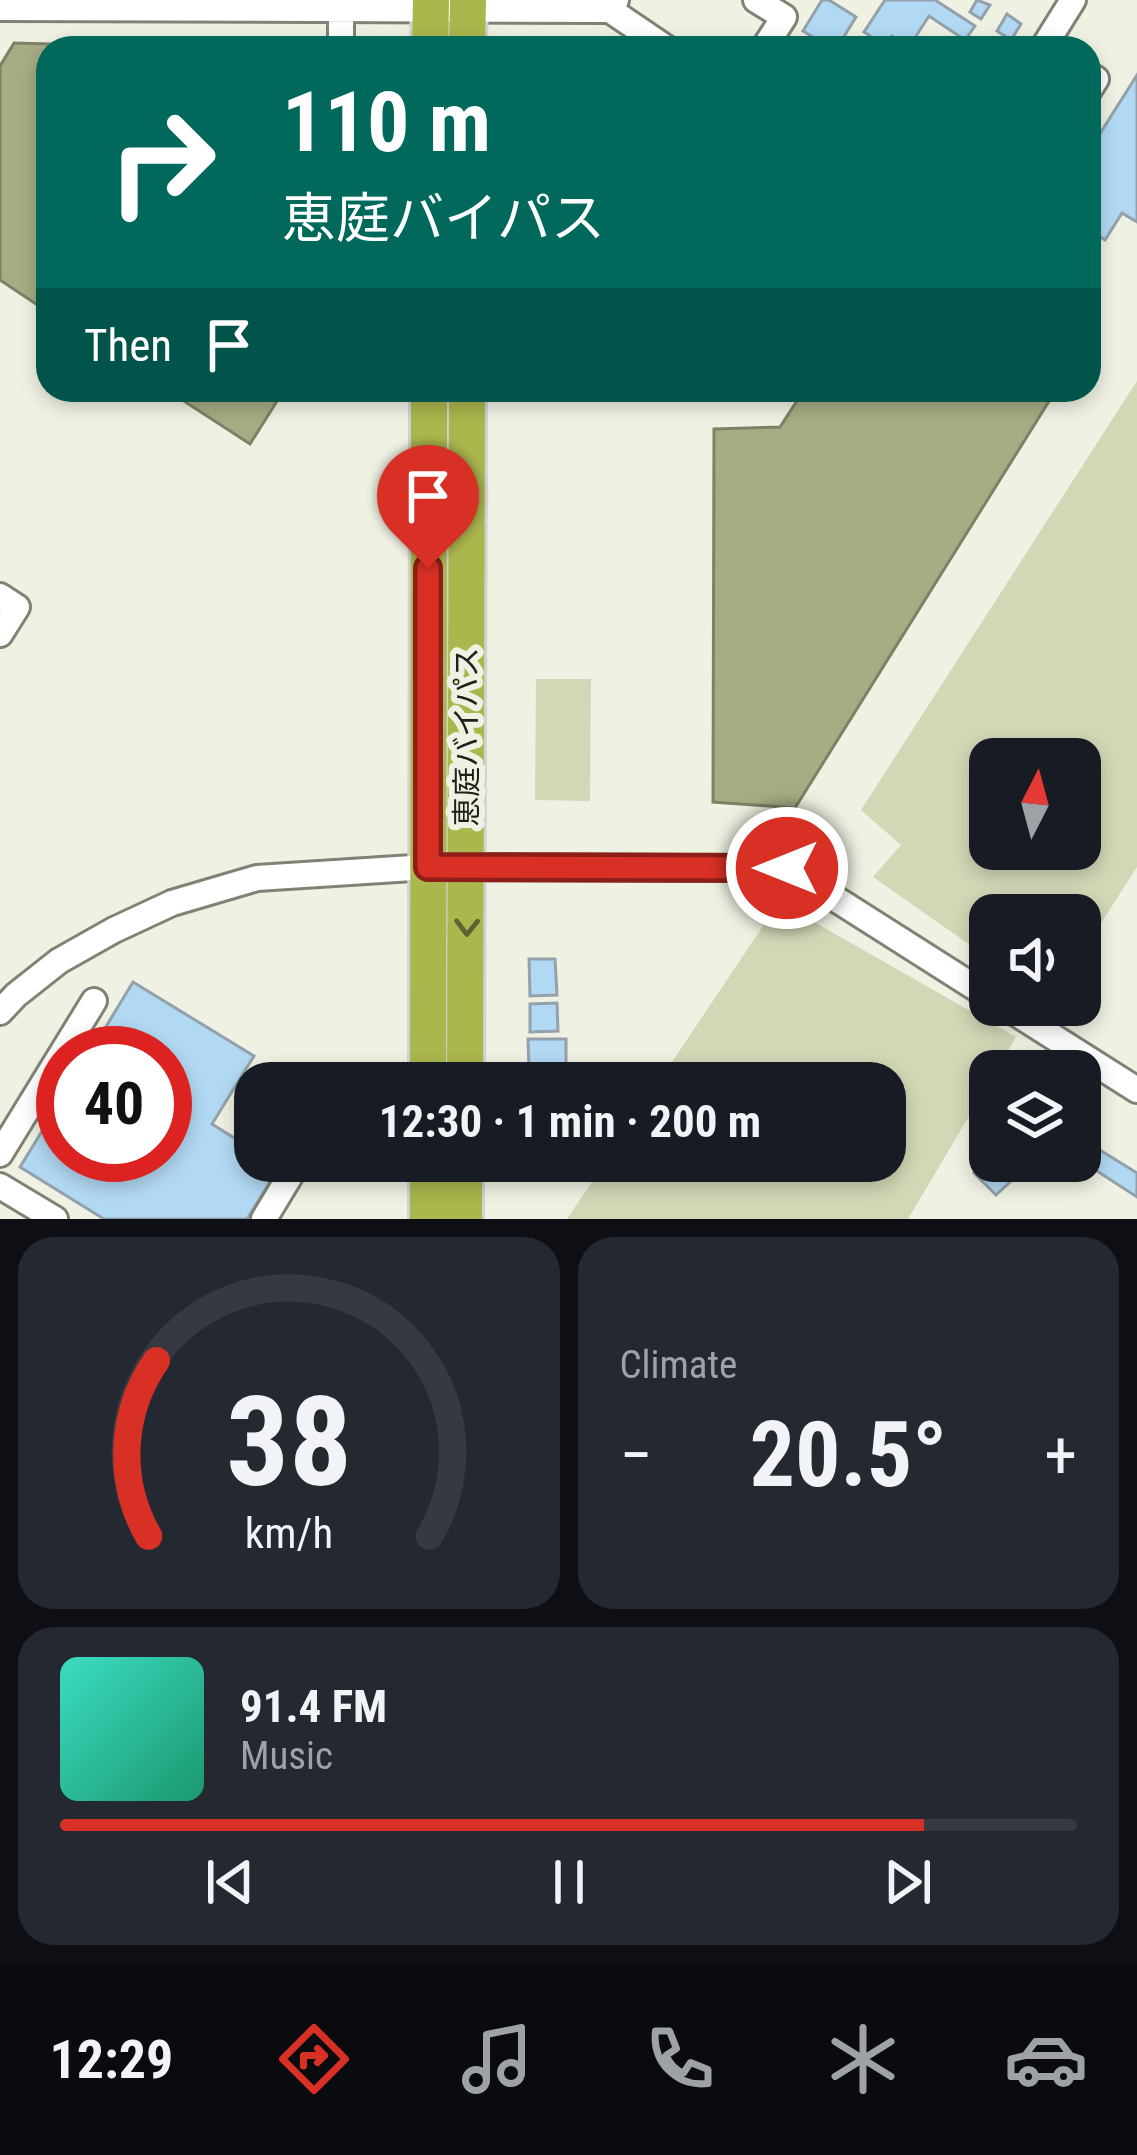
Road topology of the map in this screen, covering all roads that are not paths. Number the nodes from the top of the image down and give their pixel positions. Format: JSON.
{"nodes":[{"id":1,"x":756,"y":0,"type":"edge"},
{"id":2,"x":1073,"y":0,"type":"edge"},
{"id":3,"x":196,"y":4,"type":"edge"},
{"id":4,"x":341,"y":4,"type":"edge"},
{"id":5,"x":449,"y":4,"type":"edge"},
{"id":6,"x":613,"y":5,"type":"edge"},
{"id":7,"x":0,"y":8,"type":"edge"},
{"id":8,"x":341,"y":36,"type":"edge"},
{"id":9,"x":435,"y":36,"type":"edge"},
{"id":10,"x":462,"y":36,"type":"edge"},
{"id":11,"x":652,"y":36,"type":"edge"},
{"id":12,"x":772,"y":36,"type":"edge"},
{"id":13,"x":1050,"y":36,"type":"edge"},
{"id":14,"x":428,"y":402,"type":"edge"},
{"id":15,"x":467,"y":402,"type":"edge"},
{"id":16,"x":0,"y":596,"type":"edge"},
{"id":17,"x":0,"y":634,"type":"edge"},
{"id":18,"x":428,"y":867,"type":"junction"},
{"id":19,"x":467,"y":868,"type":"junction"},
{"id":20,"x":969,"y":984,"type":"edge"},
{"id":21,"x":94,"y":1001,"type":"dead end"},
{"id":22,"x":0,"y":1012,"type":"edge"},
{"id":23,"x":1036,"y":1026,"type":"edge"},
{"id":24,"x":428,"y":1062,"type":"edge"},
{"id":25,"x":465,"y":1062,"type":"edge"},
{"id":26,"x":1137,"y":1090,"type":"edge"},
{"id":27,"x":0,"y":1154,"type":"edge"},
{"id":28,"x":285,"y":1182,"type":"edge"},
{"id":29,"x":428,"y":1182,"type":"edge"},
{"id":30,"x":464,"y":1182,"type":"edge"},
{"id":31,"x":0,"y":1186,"type":"edge"},
{"id":32,"x":55,"y":1219,"type":"edge"},
{"id":33,"x":263,"y":1219,"type":"edge"},
{"id":34,"x":428,"y":1219,"type":"edge"},
{"id":35,"x":464,"y":1219,"type":"edge"}],
"edges":[{"from":1,"to":12,"type":"street"},
{"from":2,"to":13,"type":"street"},
{"from":3,"to":4,"type":"street"},
{"from":3,"to":7,"type":"street"},
{"from":4,"to":5,"type":"street"},
{"from":4,"to":8,"type":"street"},
{"from":5,"to":6,"type":"street"},
{"from":5,"to":9,"type":"highway"},
{"from":5,"to":10,"type":"highway"},
{"from":6,"to":11,"type":"street"},
{"from":14,"to":18,"type":"highway","name":"恵庭バイパス"},
{"from":15,"to":19,"type":"highway","name":"恵庭バイパス"},
{"from":16,"to":17,"type":"street"},
{"from":18,"to":19,"type":"street"},
{"from":18,"to":22,"type":"street"},
{"from":18,"to":24,"type":"highway","name":"恵庭バイパス"},
{"from":19,"to":20,"type":"street"},
{"from":19,"to":25,"type":"highway","name":"恵庭バイパス","one_way":true},
{"from":21,"to":27,"type":"street"},
{"from":23,"to":26,"type":"street"},
{"from":28,"to":33,"type":"street"},
{"from":29,"to":34,"type":"highway"},
{"from":30,"to":35,"type":"highway"},
{"from":31,"to":32,"type":"street"}]}
